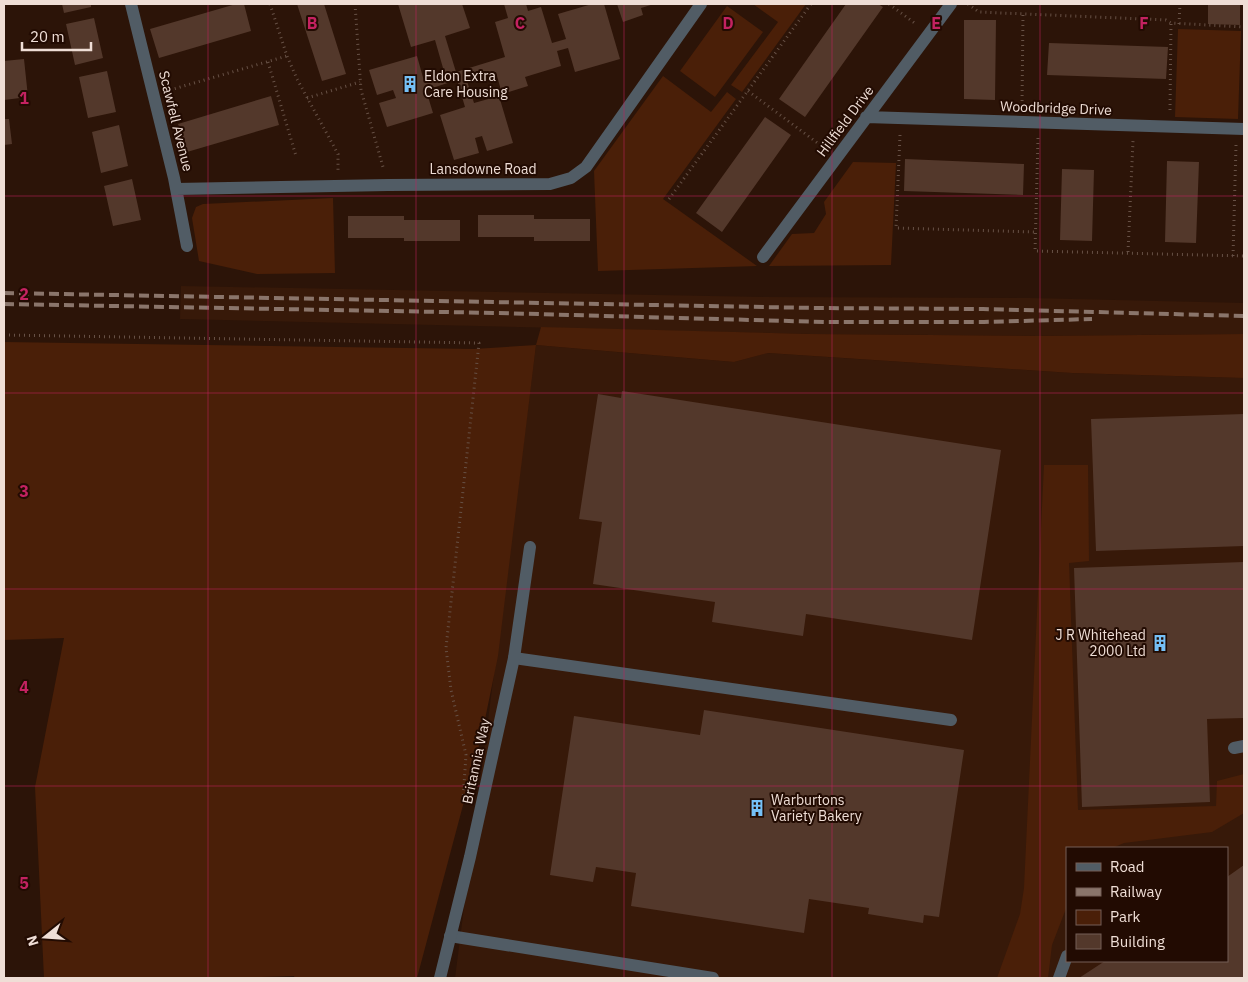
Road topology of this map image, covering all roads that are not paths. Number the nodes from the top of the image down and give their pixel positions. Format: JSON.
{"nodes":[{"id":1,"x":131,"y":4,"type":"edge"},
{"id":2,"x":701,"y":4,"type":"edge"},
{"id":3,"x":951,"y":4,"type":"edge"},
{"id":4,"x":866,"y":117,"type":"junction"},
{"id":5,"x":1240,"y":129,"type":"edge"},
{"id":6,"x":176,"y":189,"type":"junction"},
{"id":7,"x":187,"y":246,"type":"dead end"},
{"id":8,"x":763,"y":257,"type":"dead end"},
{"id":9,"x":530,"y":547,"type":"dead end"},
{"id":10,"x":514,"y":658,"type":"junction"},
{"id":11,"x":951,"y":720,"type":"dead end"},
{"id":12,"x":450,"y":936,"type":"junction"},
{"id":13,"x":1066,"y":959,"type":"edge"},
{"id":14,"x":440,"y":978,"type":"edge"},
{"id":15,"x":713,"y":978,"type":"edge"},
{"id":16,"x":1059,"y":978,"type":"edge"}],
"edges":[{"from":1,"to":6,"type":"street","name":"Scawfell Avenue"},
{"from":2,"to":6,"type":"street","name":"Lansdowne Road"},
{"from":3,"to":4,"type":"street","name":"Hillfield Drive"},
{"from":4,"to":5,"type":"street","name":"Woodbridge Drive"},
{"from":4,"to":8,"type":"street","name":"Hillfield Drive"},
{"from":6,"to":7,"type":"street","name":"Scawfell Avenue"},
{"from":9,"to":10,"type":"street","name":"Britannia Way"},
{"from":10,"to":11,"type":"street"},
{"from":10,"to":12,"type":"street","name":"Britannia Way"},
{"from":12,"to":14,"type":"street","name":"Britannia Way"},
{"from":12,"to":15,"type":"street"},
{"from":13,"to":16,"type":"street"}]}
